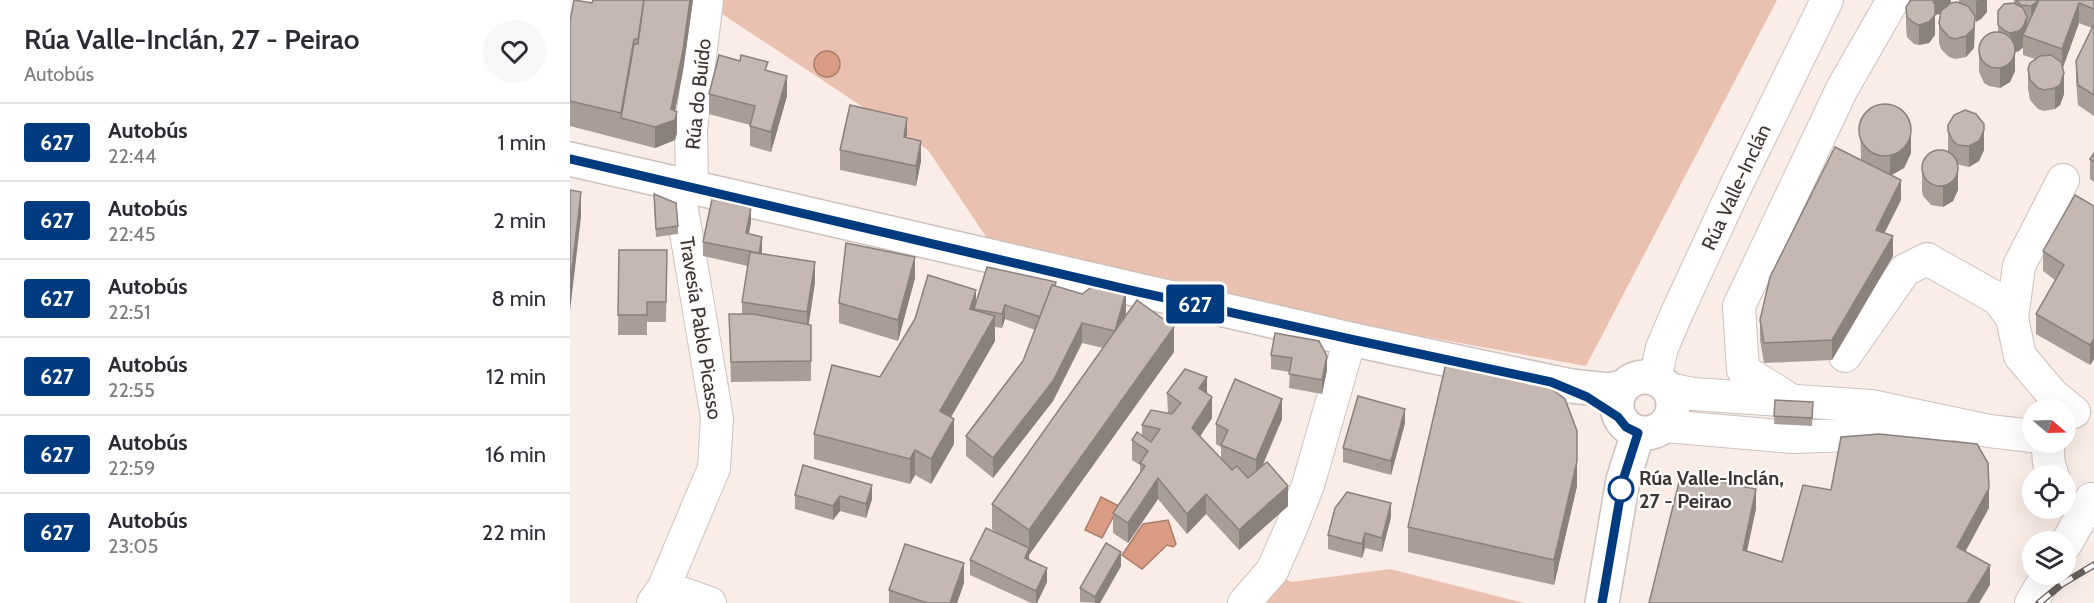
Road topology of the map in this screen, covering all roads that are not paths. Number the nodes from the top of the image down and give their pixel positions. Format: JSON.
{"nodes":[{"id":1,"x":707,"y":0,"type":"edge"},
{"id":2,"x":1827,"y":0,"type":"edge"},
{"id":3,"x":1893,"y":0,"type":"edge"},
{"id":4,"x":570,"y":159,"type":"edge"},
{"id":5,"x":2063,"y":180,"type":"dead end"},
{"id":6,"x":685,"y":186,"type":"junction"},
{"id":7,"x":2012,"y":318,"type":"junction"},
{"id":8,"x":1350,"y":339,"type":"junction"},
{"id":9,"x":1845,"y":356,"type":"dead end"},
{"id":10,"x":1662,"y":384,"type":"junction"},
{"id":11,"x":1794,"y":402,"type":"junction"},
{"id":12,"x":2078,"y":412,"type":"edge"},
{"id":13,"x":1636,"y":416,"type":"junction"},
{"id":14,"x":1989,"y":431,"type":"junction"},
{"id":15,"x":2022,"y":435,"type":"edge"},
{"id":16,"x":2084,"y":496,"type":"edge"},
{"id":17,"x":2071,"y":531,"type":"edge"},
{"id":18,"x":2042,"y":585,"type":"edge"},
{"id":19,"x":659,"y":595,"type":"edge"},
{"id":20,"x":710,"y":603,"type":"edge"},
{"id":21,"x":1244,"y":603,"type":"edge"},
{"id":22,"x":1602,"y":603,"type":"edge"},
{"id":23,"x":2031,"y":603,"type":"edge"}],
"edges":[{"from":1,"to":6,"type":"street","name":"Rúa do Buído"},
{"from":2,"to":10,"type":"street","name":"Rúa Valle-Inclán"},
{"from":3,"to":11,"type":"street"},
{"from":4,"to":6,"type":"main road"},
{"from":5,"to":7,"type":"street"},
{"from":6,"to":8,"type":"main road"},
{"from":6,"to":19,"type":"street","name":"Travesía Pablo Picasso"},
{"from":7,"to":9,"type":"street"},
{"from":7,"to":12,"type":"street"},
{"from":8,"to":13,"type":"main road"},
{"from":8,"to":21,"type":"street"},
{"from":10,"to":11,"type":"street"},
{"from":10,"to":13,"type":"main road"},
{"from":10,"to":13,"type":"main road"},
{"from":11,"to":14,"type":"street"},
{"from":13,"to":14,"type":"street"},
{"from":13,"to":22,"type":"main road"},
{"from":14,"to":15,"type":"street"},
{"from":16,"to":17,"type":"street"},
{"from":18,"to":23,"type":"street"},
{"from":19,"to":20,"type":"street"}]}
